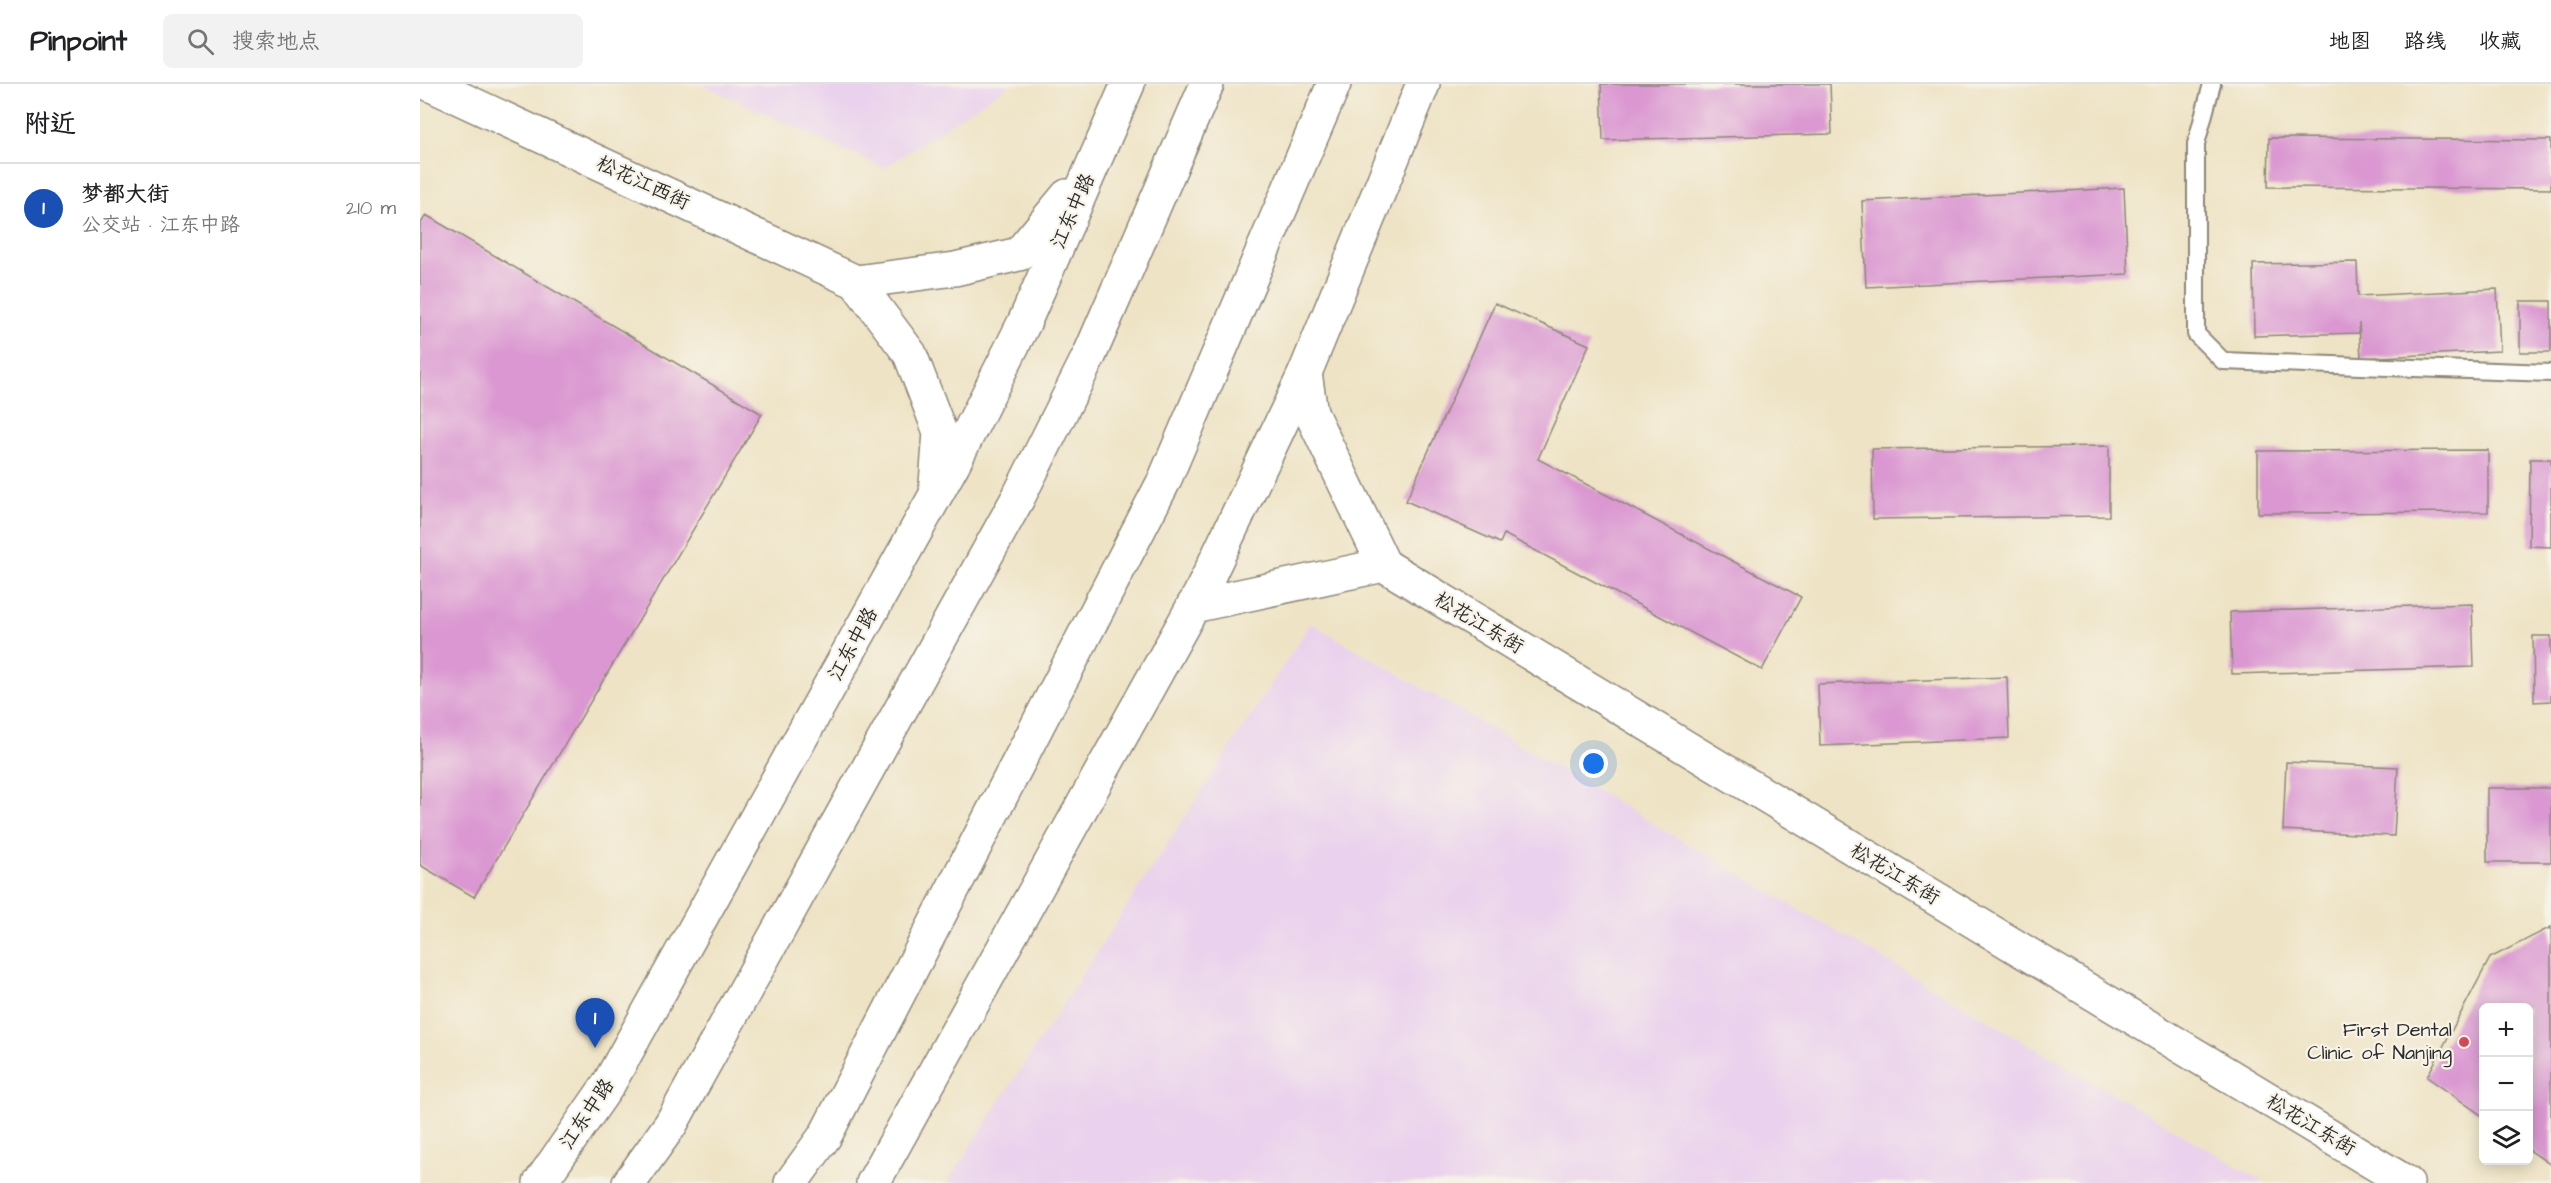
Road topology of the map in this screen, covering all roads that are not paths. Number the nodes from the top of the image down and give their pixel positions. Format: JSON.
{"nodes":[{"id":1,"x":429,"y":84,"type":"edge"},
{"id":2,"x":1128,"y":84,"type":"edge"},
{"id":3,"x":1207,"y":84,"type":"edge"},
{"id":4,"x":1334,"y":84,"type":"edge"},
{"id":5,"x":1423,"y":84,"type":"edge"},
{"id":6,"x":2212,"y":84,"type":"edge"},
{"id":7,"x":1092,"y":167,"type":"junction"},
{"id":8,"x":856,"y":282,"type":"junction"},
{"id":9,"x":1305,"y":373,"type":"junction"},
{"id":10,"x":2551,"y":373,"type":"edge"},
{"id":11,"x":936,"y":495,"type":"junction"},
{"id":12,"x":1384,"y":565,"type":"junction"},
{"id":13,"x":1193,"y":606,"type":"junction"},
{"id":14,"x":540,"y":1183,"type":"edge"},
{"id":15,"x":629,"y":1183,"type":"edge"},
{"id":16,"x":791,"y":1183,"type":"edge"},
{"id":17,"x":873,"y":1183,"type":"edge"},
{"id":18,"x":2407,"y":1183,"type":"edge"}],
"edges":[{"from":1,"to":8,"type":"street","name":"松花江西街"},
{"from":2,"to":7,"type":"street","name":"江东中路"},
{"from":3,"to":15,"type":"street"},
{"from":4,"to":16,"type":"street"},
{"from":5,"to":9,"type":"street"},
{"from":6,"to":10,"type":"lane"},
{"from":7,"to":8,"type":"street"},
{"from":7,"to":11,"type":"street","name":"江东中路"},
{"from":8,"to":11,"type":"street"},
{"from":9,"to":12,"type":"street"},
{"from":9,"to":13,"type":"street"},
{"from":11,"to":14,"type":"street","name":"江东中路"},
{"from":12,"to":13,"type":"street"},
{"from":12,"to":18,"type":"street","name":"松花江东街"},
{"from":13,"to":17,"type":"street"}]}
